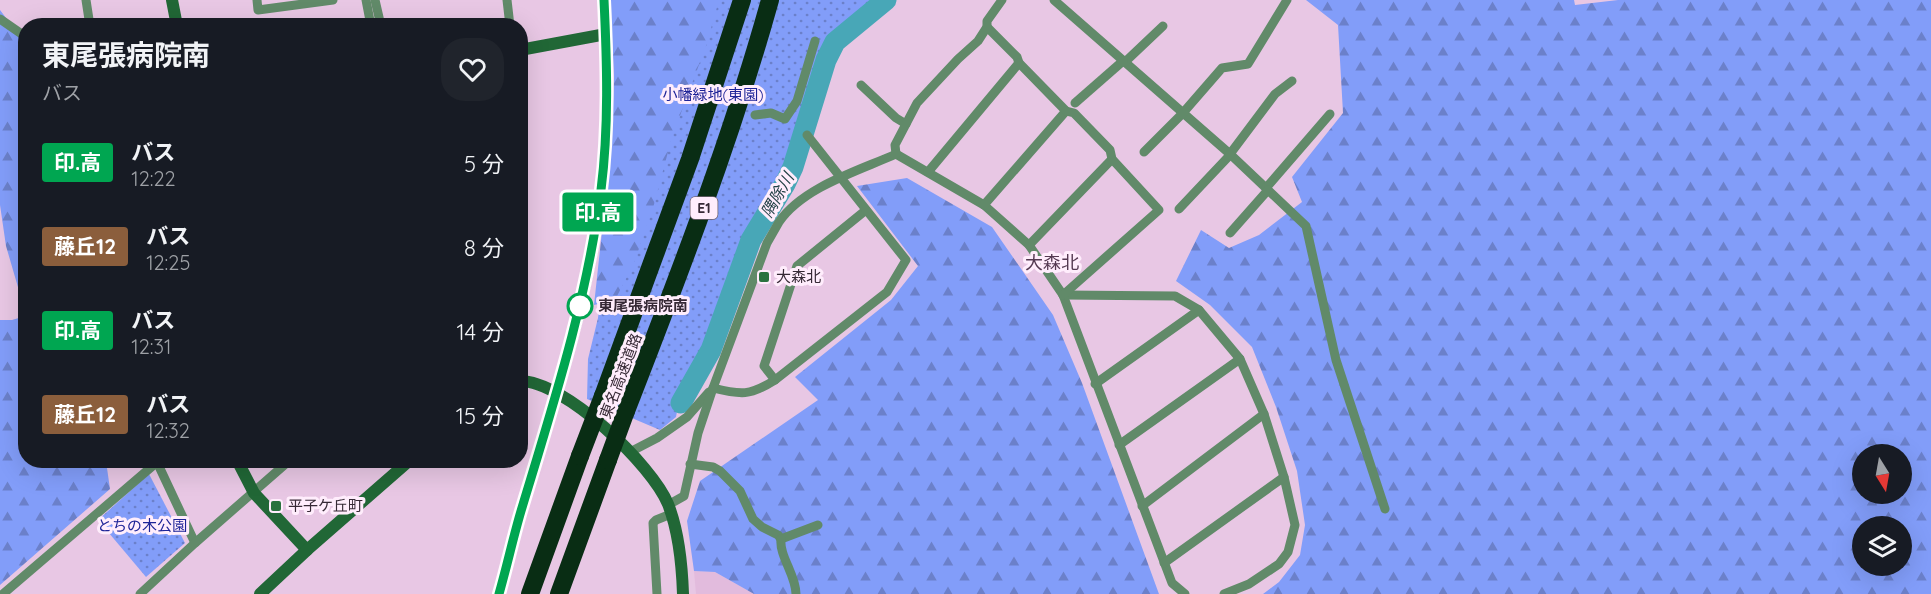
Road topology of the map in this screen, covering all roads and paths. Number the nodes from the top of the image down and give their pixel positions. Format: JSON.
{"nodes":[{"id":1,"x":86,"y":0,"type":"edge"},
{"id":2,"x":172,"y":0,"type":"edge"},
{"id":3,"x":257,"y":0,"type":"edge"},
{"id":4,"x":333,"y":0,"type":"edge"},
{"id":5,"x":366,"y":0,"type":"edge"},
{"id":6,"x":375,"y":0,"type":"edge"},
{"id":7,"x":507,"y":0,"type":"edge"},
{"id":8,"x":604,"y":0,"type":"edge"},
{"id":9,"x":742,"y":0,"type":"edge"},
{"id":10,"x":770,"y":0,"type":"edge"},
{"id":11,"x":1002,"y":0,"type":"edge"},
{"id":12,"x":1054,"y":0,"type":"edge"},
{"id":13,"x":1287,"y":0,"type":"edge"},
{"id":14,"x":89,"y":18,"type":"edge"},
{"id":15,"x":175,"y":18,"type":"edge"},
{"id":16,"x":369,"y":18,"type":"edge"},
{"id":17,"x":379,"y":18,"type":"edge"},
{"id":18,"x":509,"y":18,"type":"edge"},
{"id":19,"x":0,"y":19,"type":"edge"},
{"id":20,"x":1163,"y":26,"type":"dead end"},
{"id":21,"x":987,"y":27,"type":"junction"},
{"id":22,"x":18,"y":32,"type":"edge"},
{"id":23,"x":606,"y":34,"type":"junction"},
{"id":24,"x":815,"y":41,"type":"dead end"},
{"id":25,"x":528,"y":49,"type":"edge"},
{"id":26,"x":1124,"y":61,"type":"junction"},
{"id":27,"x":1019,"y":63,"type":"junction"},
{"id":28,"x":1292,"y":81,"type":"dead end"},
{"id":29,"x":861,"y":85,"type":"dead end"},
{"id":30,"x":1075,"y":103,"type":"dead end"},
{"id":31,"x":1066,"y":111,"type":"junction"},
{"id":32,"x":1182,"y":114,"type":"junction"},
{"id":33,"x":1329,"y":114,"type":"dead end"},
{"id":34,"x":755,"y":115,"type":"dead end"},
{"id":35,"x":906,"y":124,"type":"junction"},
{"id":36,"x":807,"y":135,"type":"dead end"},
{"id":37,"x":1144,"y":152,"type":"dead end"},
{"id":38,"x":896,"y":154,"type":"junction"},
{"id":39,"x":1230,"y":154,"type":"junction"},
{"id":40,"x":1112,"y":159,"type":"junction"},
{"id":41,"x":928,"y":172,"type":"junction"},
{"id":42,"x":842,"y":178,"type":"junction"},
{"id":43,"x":1267,"y":189,"type":"junction"},
{"id":44,"x":984,"y":205,"type":"junction"},
{"id":45,"x":866,"y":210,"type":"junction"},
{"id":46,"x":1179,"y":210,"type":"dead end"},
{"id":47,"x":1230,"y":233,"type":"dead end"},
{"id":48,"x":1029,"y":245,"type":"junction"},
{"id":49,"x":1063,"y":295,"type":"junction"},
{"id":50,"x":1199,"y":310,"type":"junction"},
{"id":51,"x":1240,"y":359,"type":"junction"},
{"id":52,"x":775,"y":380,"type":"junction"},
{"id":53,"x":528,"y":382,"type":"edge"},
{"id":54,"x":1095,"y":384,"type":"junction"},
{"id":55,"x":713,"y":388,"type":"junction"},
{"id":56,"x":558,"y":392,"type":"junction"},
{"id":57,"x":1264,"y":414,"type":"junction"},
{"id":58,"x":1119,"y":445,"type":"junction"},
{"id":59,"x":630,"y":452,"type":"junction"},
{"id":60,"x":690,"y":464,"type":"junction"},
{"id":61,"x":149,"y":468,"type":"edge"},
{"id":62,"x":159,"y":468,"type":"edge"},
{"id":63,"x":241,"y":468,"type":"edge"},
{"id":64,"x":281,"y":468,"type":"edge"},
{"id":65,"x":401,"y":468,"type":"edge"},
{"id":66,"x":1284,"y":477,"type":"junction"},
{"id":67,"x":254,"y":493,"type":"junction"},
{"id":68,"x":1142,"y":506,"type":"junction"},
{"id":69,"x":1385,"y":509,"type":"dead end"},
{"id":70,"x":669,"y":510,"type":"junction"},
{"id":71,"x":818,"y":525,"type":"dead end"},
{"id":72,"x":781,"y":539,"type":"junction"},
{"id":73,"x":195,"y":543,"type":"junction"},
{"id":74,"x":307,"y":550,"type":"junction"},
{"id":75,"x":1164,"y":564,"type":"junction"},
{"id":76,"x":152,"y":585,"type":"junction"},
{"id":77,"x":3,"y":594,"type":"edge"},
{"id":78,"x":140,"y":594,"type":"edge"},
{"id":79,"x":159,"y":594,"type":"edge"},
{"id":80,"x":260,"y":594,"type":"edge"},
{"id":81,"x":499,"y":594,"type":"edge"},
{"id":82,"x":530,"y":594,"type":"edge"},
{"id":83,"x":559,"y":594,"type":"edge"},
{"id":84,"x":657,"y":594,"type":"edge"},
{"id":85,"x":683,"y":594,"type":"edge"},
{"id":86,"x":796,"y":594,"type":"edge"},
{"id":87,"x":1185,"y":594,"type":"edge"},
{"id":88,"x":1224,"y":594,"type":"edge"}],
"edges":[{"from":1,"to":14,"type":"street"},
{"from":2,"to":15,"type":"main road"},
{"from":3,"to":4,"type":"street"},
{"from":5,"to":16,"type":"street"},
{"from":6,"to":17,"type":"street"},
{"from":7,"to":18,"type":"street"},
{"from":8,"to":23,"type":"main road"},
{"from":9,"to":82,"type":"highway","name":"東名高速道路","number":"E1","bridge":true},
{"from":10,"to":83,"type":"highway","name":"東名高速道路","number":"E1","bridge":true},
{"from":11,"to":21,"type":"street"},
{"from":12,"to":26,"type":"street"},
{"from":13,"to":32,"type":"street"},
{"from":19,"to":22,"type":"street"},
{"from":20,"to":26,"type":"street"},
{"from":21,"to":27,"type":"street"},
{"from":21,"to":35,"type":"street"},
{"from":23,"to":25,"type":"main road"},
{"from":23,"to":56,"type":"main road"},
{"from":24,"to":34,"type":"street"},
{"from":26,"to":30,"type":"street"},
{"from":26,"to":32,"type":"street"},
{"from":27,"to":31,"type":"street"},
{"from":27,"to":41,"type":"street"},
{"from":28,"to":39,"type":"street"},
{"from":29,"to":35,"type":"street"},
{"from":31,"to":40,"type":"street"},
{"from":31,"to":44,"type":"street"},
{"from":32,"to":37,"type":"street"},
{"from":32,"to":39,"type":"street"},
{"from":33,"to":43,"type":"street"},
{"from":35,"to":38,"type":"street"},
{"from":36,"to":42,"type":"street"},
{"from":38,"to":41,"type":"street"},
{"from":38,"to":42,"type":"street"},
{"from":39,"to":43,"type":"street"},
{"from":39,"to":46,"type":"street"},
{"from":40,"to":48,"type":"street"},
{"from":40,"to":49,"type":"street"},
{"from":41,"to":44,"type":"street"},
{"from":42,"to":45,"type":"street"},
{"from":42,"to":55,"type":"street"},
{"from":43,"to":47,"type":"street"},
{"from":43,"to":69,"type":"street"},
{"from":44,"to":48,"type":"street"},
{"from":45,"to":52,"type":"street"},
{"from":45,"to":52,"type":"street"},
{"from":48,"to":49,"type":"street"},
{"from":49,"to":50,"type":"street"},
{"from":49,"to":54,"type":"street"},
{"from":50,"to":51,"type":"street"},
{"from":50,"to":54,"type":"street"},
{"from":51,"to":57,"type":"street"},
{"from":51,"to":58,"type":"street"},
{"from":52,"to":55,"type":"street"},
{"from":53,"to":56,"type":"main road"},
{"from":54,"to":58,"type":"street"},
{"from":55,"to":59,"type":"street"},
{"from":55,"to":60,"type":"street"},
{"from":56,"to":59,"type":"main road"},
{"from":56,"to":81,"type":"main road"},
{"from":57,"to":66,"type":"street"},
{"from":57,"to":68,"type":"street"},
{"from":58,"to":68,"type":"street"},
{"from":59,"to":70,"type":"main road"},
{"from":60,"to":70,"type":"street"},
{"from":60,"to":72,"type":"street"},
{"from":61,"to":77,"type":"street"},
{"from":62,"to":73,"type":"street"},
{"from":63,"to":67,"type":"main road"},
{"from":64,"to":67,"type":"street"},
{"from":65,"to":74,"type":"main road"},
{"from":66,"to":75,"type":"street"},
{"from":66,"to":88,"type":"street"},
{"from":67,"to":73,"type":"street"},
{"from":67,"to":74,"type":"main road"},
{"from":68,"to":75,"type":"street"},
{"from":70,"to":84,"type":"street"},
{"from":70,"to":85,"type":"main road"},
{"from":71,"to":72,"type":"street"},
{"from":72,"to":86,"type":"street"},
{"from":73,"to":76,"type":"street"},
{"from":74,"to":80,"type":"main road"},
{"from":75,"to":87,"type":"street"},
{"from":76,"to":78,"type":"street"},
{"from":76,"to":79,"type":"street"}]}
